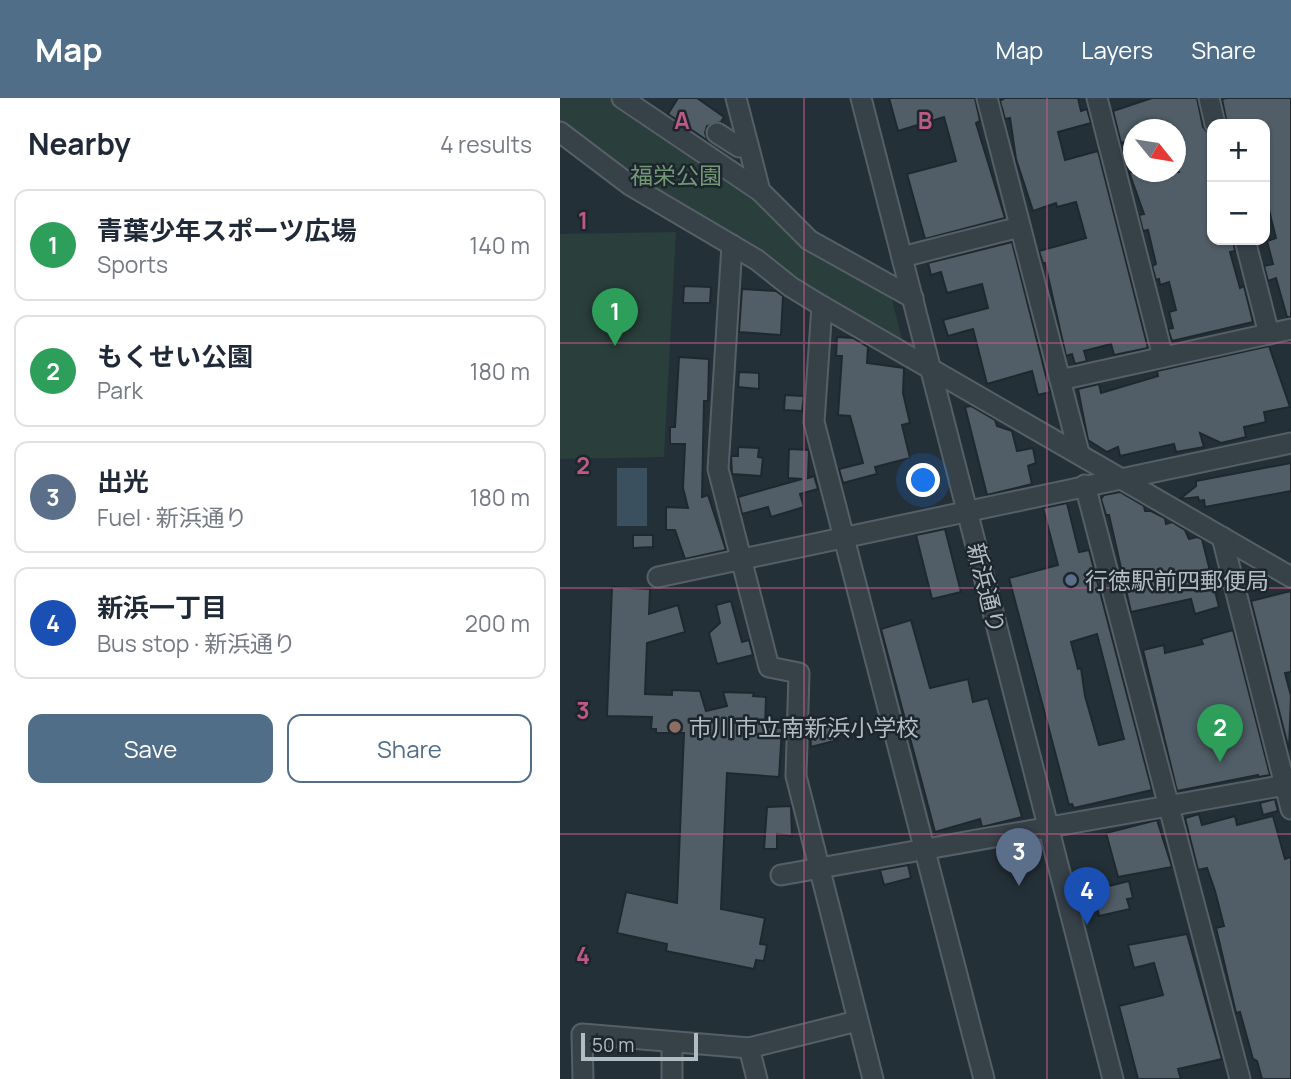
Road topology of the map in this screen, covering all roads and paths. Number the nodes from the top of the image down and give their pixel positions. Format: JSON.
{"nodes":[{"id":1,"x":736,"y":98,"type":"edge"},
{"id":2,"x":861,"y":98,"type":"edge"},
{"id":3,"x":987,"y":98,"type":"edge"},
{"id":4,"x":1097,"y":98,"type":"edge"},
{"id":5,"x":1209,"y":98,"type":"edge"},
{"id":6,"x":633,"y":102,"type":"edge"},
{"id":7,"x":1214,"y":119,"type":"edge"},
{"id":8,"x":560,"y":132,"type":"edge"},
{"id":9,"x":717,"y":133,"type":"dead end"},
{"id":10,"x":748,"y":145,"type":"junction"},
{"id":11,"x":760,"y":191,"type":"junction"},
{"id":12,"x":1020,"y":227,"type":"junction"},
{"id":13,"x":732,"y":245,"type":"junction"},
{"id":14,"x":1246,"y":245,"type":"edge"},
{"id":15,"x":902,"y":257,"type":"junction"},
{"id":16,"x":913,"y":298,"type":"junction"},
{"id":17,"x":822,"y":306,"type":"junction"},
{"id":18,"x":1291,"y":329,"type":"edge"},
{"id":19,"x":1269,"y":334,"type":"junction"},
{"id":20,"x":1163,"y":357,"type":"junction"},
{"id":21,"x":930,"y":368,"type":"junction"},
{"id":22,"x":1060,"y":380,"type":"junction"},
{"id":23,"x":1291,"y":443,"type":"edge"},
{"id":24,"x":1079,"y":453,"type":"junction"},
{"id":25,"x":1122,"y":478,"type":"junction"},
{"id":26,"x":1085,"y":485,"type":"junction"},
{"id":27,"x":967,"y":512,"type":"junction"},
{"id":28,"x":1222,"y":537,"type":"junction"},
{"id":29,"x":844,"y":539,"type":"junction"},
{"id":30,"x":741,"y":561,"type":"junction"},
{"id":31,"x":658,"y":577,"type":"dead end"},
{"id":32,"x":1291,"y":577,"type":"edge"},
{"id":33,"x":1288,"y":785,"type":"edge"},
{"id":34,"x":1170,"y":806,"type":"junction"},
{"id":35,"x":1291,"y":809,"type":"edge"},
{"id":36,"x":1048,"y":827,"type":"junction"},
{"id":37,"x":925,"y":850,"type":"junction"},
{"id":38,"x":818,"y":867,"type":"junction"},
{"id":39,"x":781,"y":875,"type":"dead end"},
{"id":40,"x":858,"y":1020,"type":"junction"},
{"id":41,"x":672,"y":1042,"type":"junction"},
{"id":42,"x":749,"y":1048,"type":"junction"},
{"id":43,"x":583,"y":1079,"type":"edge"},
{"id":44,"x":672,"y":1079,"type":"edge"},
{"id":45,"x":757,"y":1079,"type":"edge"},
{"id":46,"x":873,"y":1079,"type":"edge"},
{"id":47,"x":984,"y":1079,"type":"edge"},
{"id":48,"x":1113,"y":1079,"type":"edge"},
{"id":49,"x":1240,"y":1079,"type":"edge"}],
"edges":[{"from":1,"to":10,"type":"street"},
{"from":2,"to":15,"type":"street","name":"新浜通り"},
{"from":3,"to":12,"type":"street"},
{"from":4,"to":20,"type":"street"},
{"from":5,"to":7,"type":"street"},
{"from":6,"to":11,"type":"street"},
{"from":8,"to":13,"type":"street"},
{"from":9,"to":10,"type":"street"},
{"from":10,"to":11,"type":"street"},
{"from":11,"to":16,"type":"street"},
{"from":12,"to":15,"type":"street"},
{"from":12,"to":22,"type":"street"},
{"from":13,"to":17,"type":"street"},
{"from":13,"to":30,"type":"street"},
{"from":14,"to":19,"type":"street"},
{"from":15,"to":16,"type":"street","name":"新浜通り"},
{"from":16,"to":21,"type":"street","name":"新浜通り"},
{"from":17,"to":21,"type":"street"},
{"from":17,"to":29,"type":"street"},
{"from":18,"to":19,"type":"street"},
{"from":19,"to":20,"type":"street"},
{"from":20,"to":22,"type":"street"},
{"from":21,"to":24,"type":"street"},
{"from":21,"to":27,"type":"street","name":"新浜通り"},
{"from":22,"to":24,"type":"street"},
{"from":23,"to":25,"type":"street"},
{"from":24,"to":25,"type":"street"},
{"from":25,"to":26,"type":"street"},
{"from":25,"to":28,"type":"street"},
{"from":26,"to":27,"type":"street"},
{"from":26,"to":34,"type":"street"},
{"from":27,"to":29,"type":"street"},
{"from":27,"to":36,"type":"street","name":"新浜通り"},
{"from":28,"to":32,"type":"street"},
{"from":28,"to":33,"type":"street"},
{"from":29,"to":30,"type":"street"},
{"from":29,"to":37,"type":"street"},
{"from":30,"to":31,"type":"street"},
{"from":30,"to":38,"type":"street"},
{"from":33,"to":34,"type":"street"},
{"from":33,"to":35,"type":"street"},
{"from":34,"to":36,"type":"street"},
{"from":34,"to":49,"type":"street"},
{"from":36,"to":37,"type":"street"},
{"from":36,"to":48,"type":"street","name":"新浜通り"},
{"from":37,"to":38,"type":"street"},
{"from":37,"to":47,"type":"street"},
{"from":38,"to":39,"type":"street"},
{"from":38,"to":40,"type":"street"},
{"from":40,"to":42,"type":"street"},
{"from":40,"to":46,"type":"street"},
{"from":41,"to":42,"type":"street"},
{"from":41,"to":43,"type":"street"},
{"from":41,"to":44,"type":"street"},
{"from":42,"to":45,"type":"street"}]}
